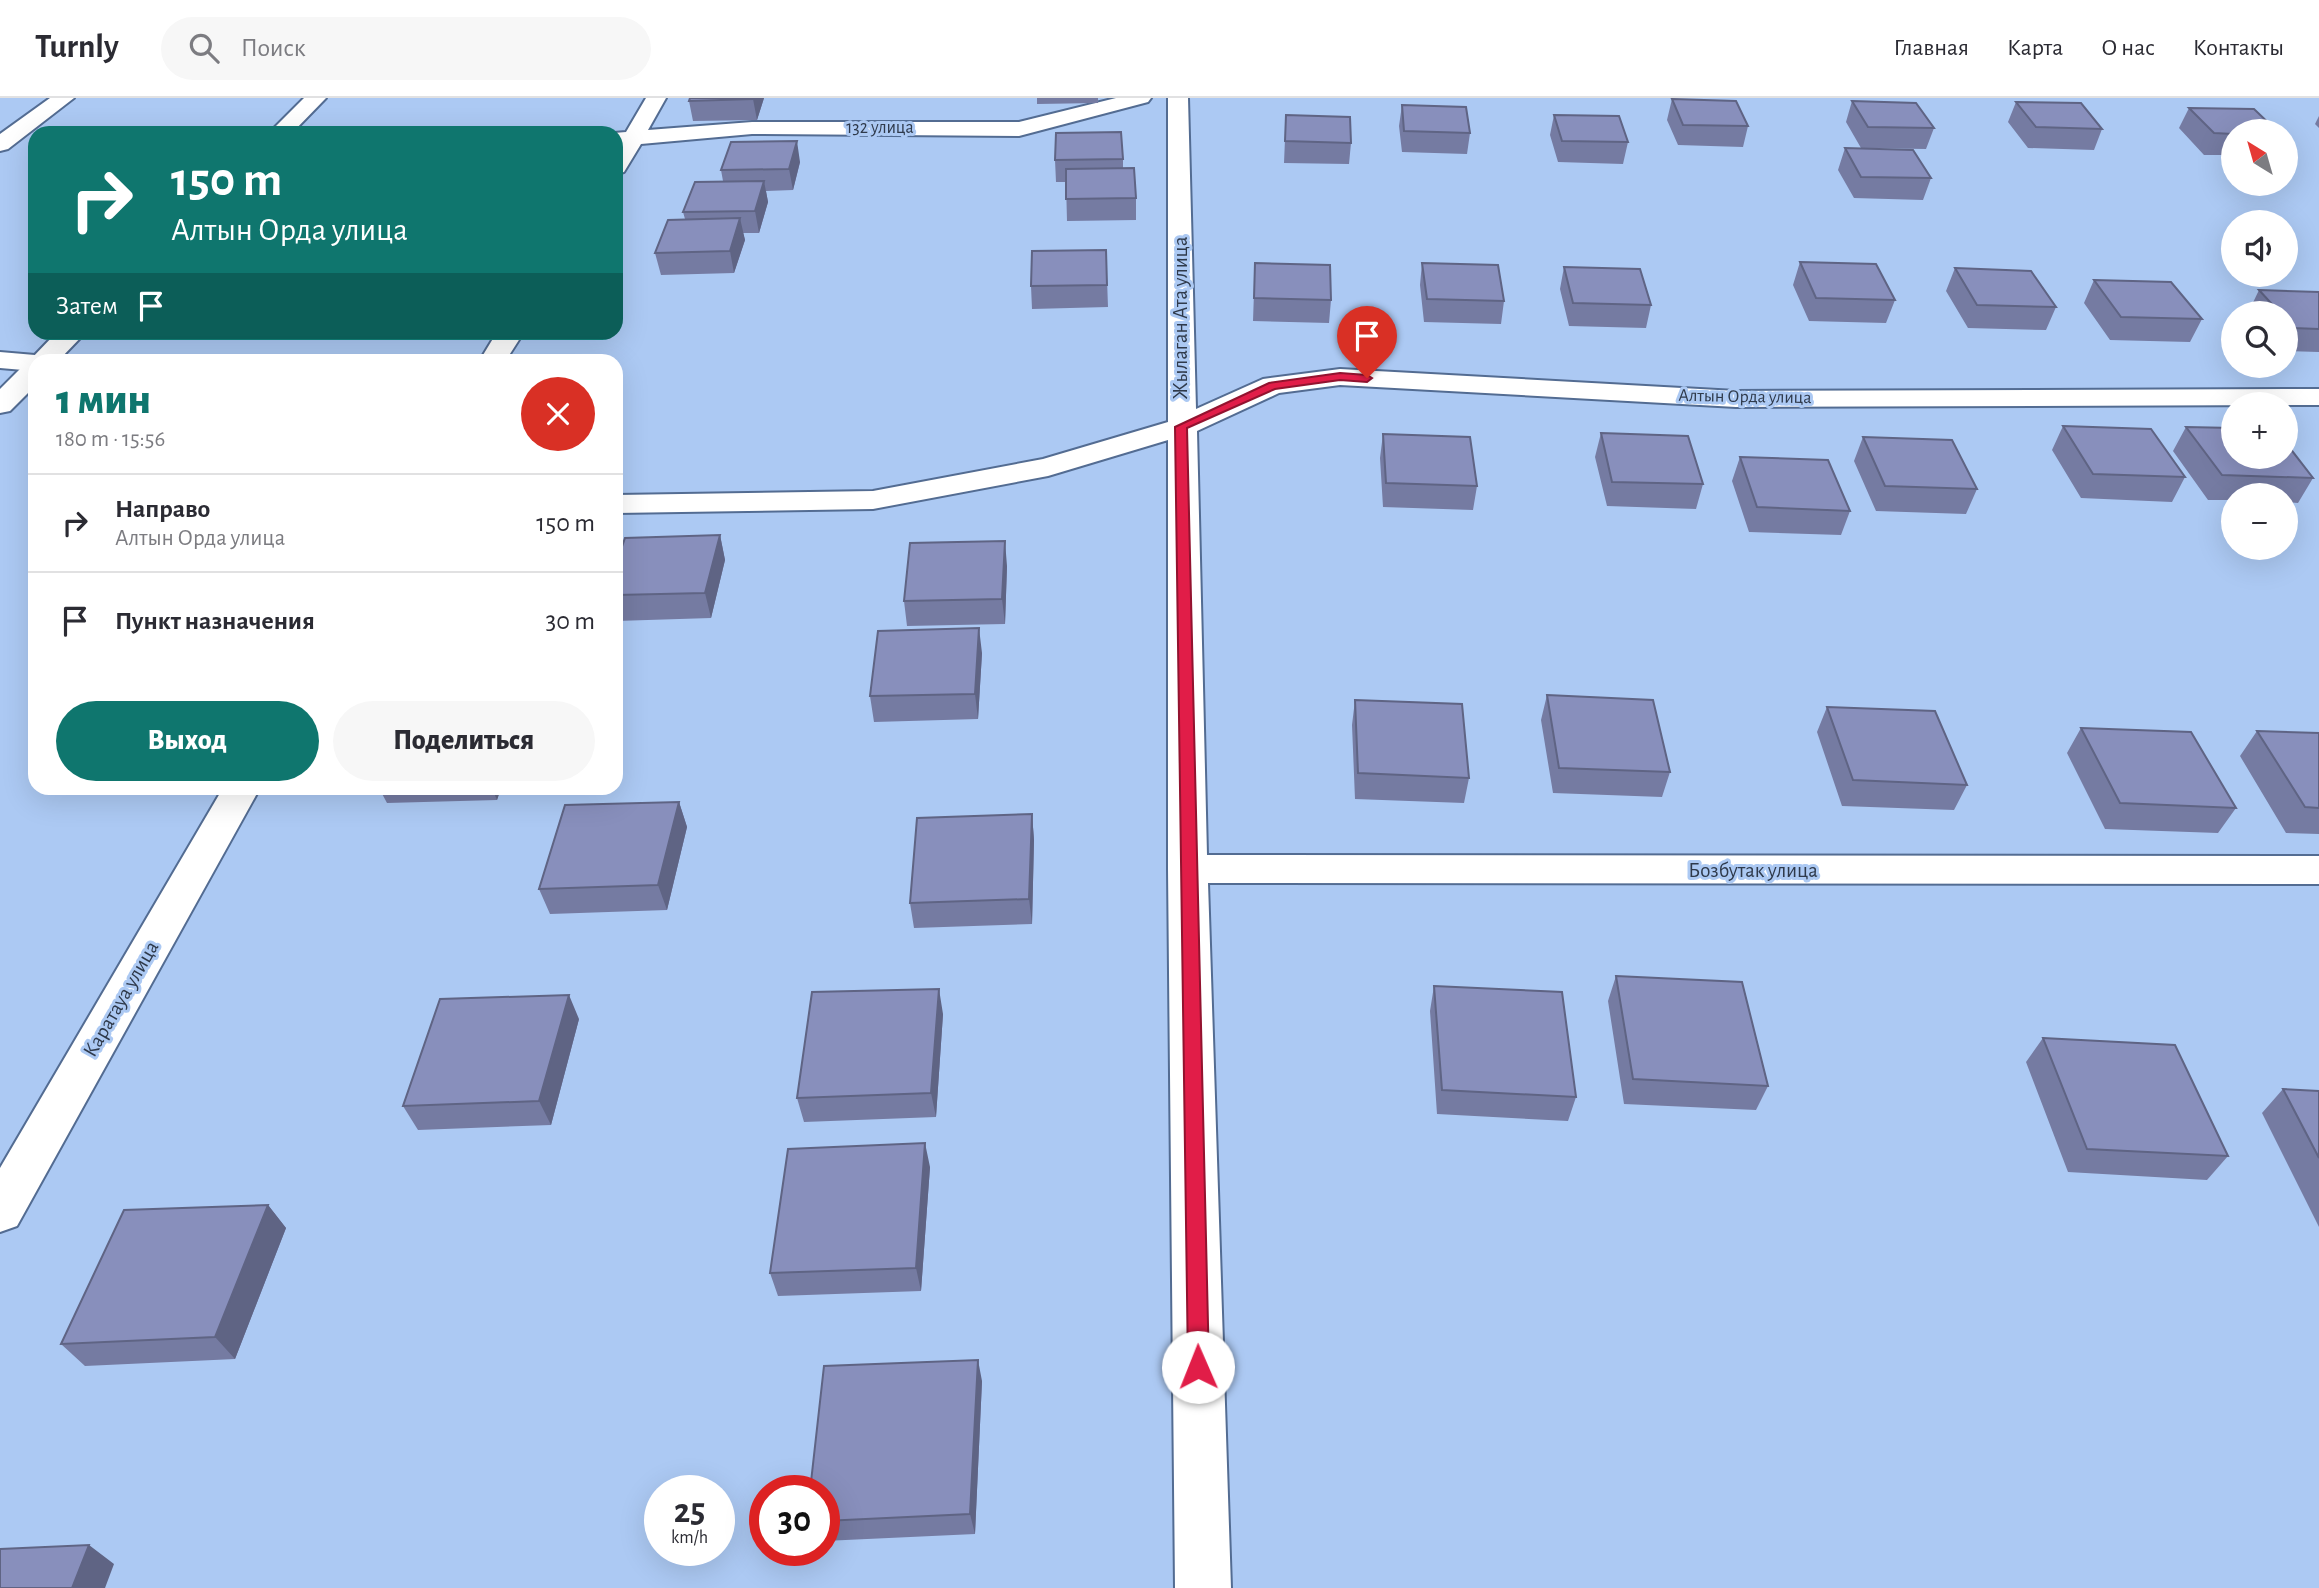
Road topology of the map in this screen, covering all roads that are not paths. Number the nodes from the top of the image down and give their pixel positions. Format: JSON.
{"nodes":[{"id":1,"x":65,"y":98,"type":"edge"},
{"id":2,"x":316,"y":98,"type":"edge"},
{"id":3,"x":656,"y":98,"type":"edge"},
{"id":4,"x":1142,"y":98,"type":"edge"},
{"id":5,"x":1178,"y":98,"type":"edge"},
{"id":6,"x":287,"y":126,"type":"edge"},
{"id":7,"x":625,"y":139,"type":"edge"},
{"id":8,"x":0,"y":144,"type":"edge"},
{"id":9,"x":65,"y":340,"type":"edge"},
{"id":10,"x":50,"y":354,"type":"edge"},
{"id":11,"x":0,"y":360,"type":"edge"},
{"id":12,"x":28,"y":362,"type":"edge"},
{"id":13,"x":28,"y":377,"type":"edge"},
{"id":14,"x":2319,"y":397,"type":"edge"},
{"id":15,"x":0,"y":405,"type":"edge"},
{"id":16,"x":1181,"y":427,"type":"junction"},
{"id":17,"x":623,"y":504,"type":"edge"},
{"id":18,"x":237,"y":795,"type":"edge"},
{"id":19,"x":1188,"y":869,"type":"junction"},
{"id":20,"x":2319,"y":870,"type":"edge"},
{"id":21,"x":0,"y":1211,"type":"edge"},
{"id":22,"x":1203,"y":1588,"type":"edge"}],
"edges":[{"from":1,"to":8,"type":"street"},
{"from":2,"to":6,"type":"street"},
{"from":3,"to":7,"type":"street"},
{"from":4,"to":7,"type":"street","name":"132 улица"},
{"from":5,"to":16,"type":"street","name":"Жылаган Ата улица"},
{"from":9,"to":10,"type":"street"},
{"from":11,"to":12,"type":"street"},
{"from":13,"to":15,"type":"street"},
{"from":14,"to":16,"type":"street","name":"Алтын Орда улица"},
{"from":16,"to":17,"type":"street","name":"Алтын Орда улица"},
{"from":16,"to":19,"type":"street","name":"Жылаган Ата улица"},
{"from":18,"to":21,"type":"street","name":"Каратауа улица"},
{"from":19,"to":20,"type":"street","name":"Бозбутак улица"},
{"from":19,"to":22,"type":"street","name":"Жылаган Ата улица"}]}
